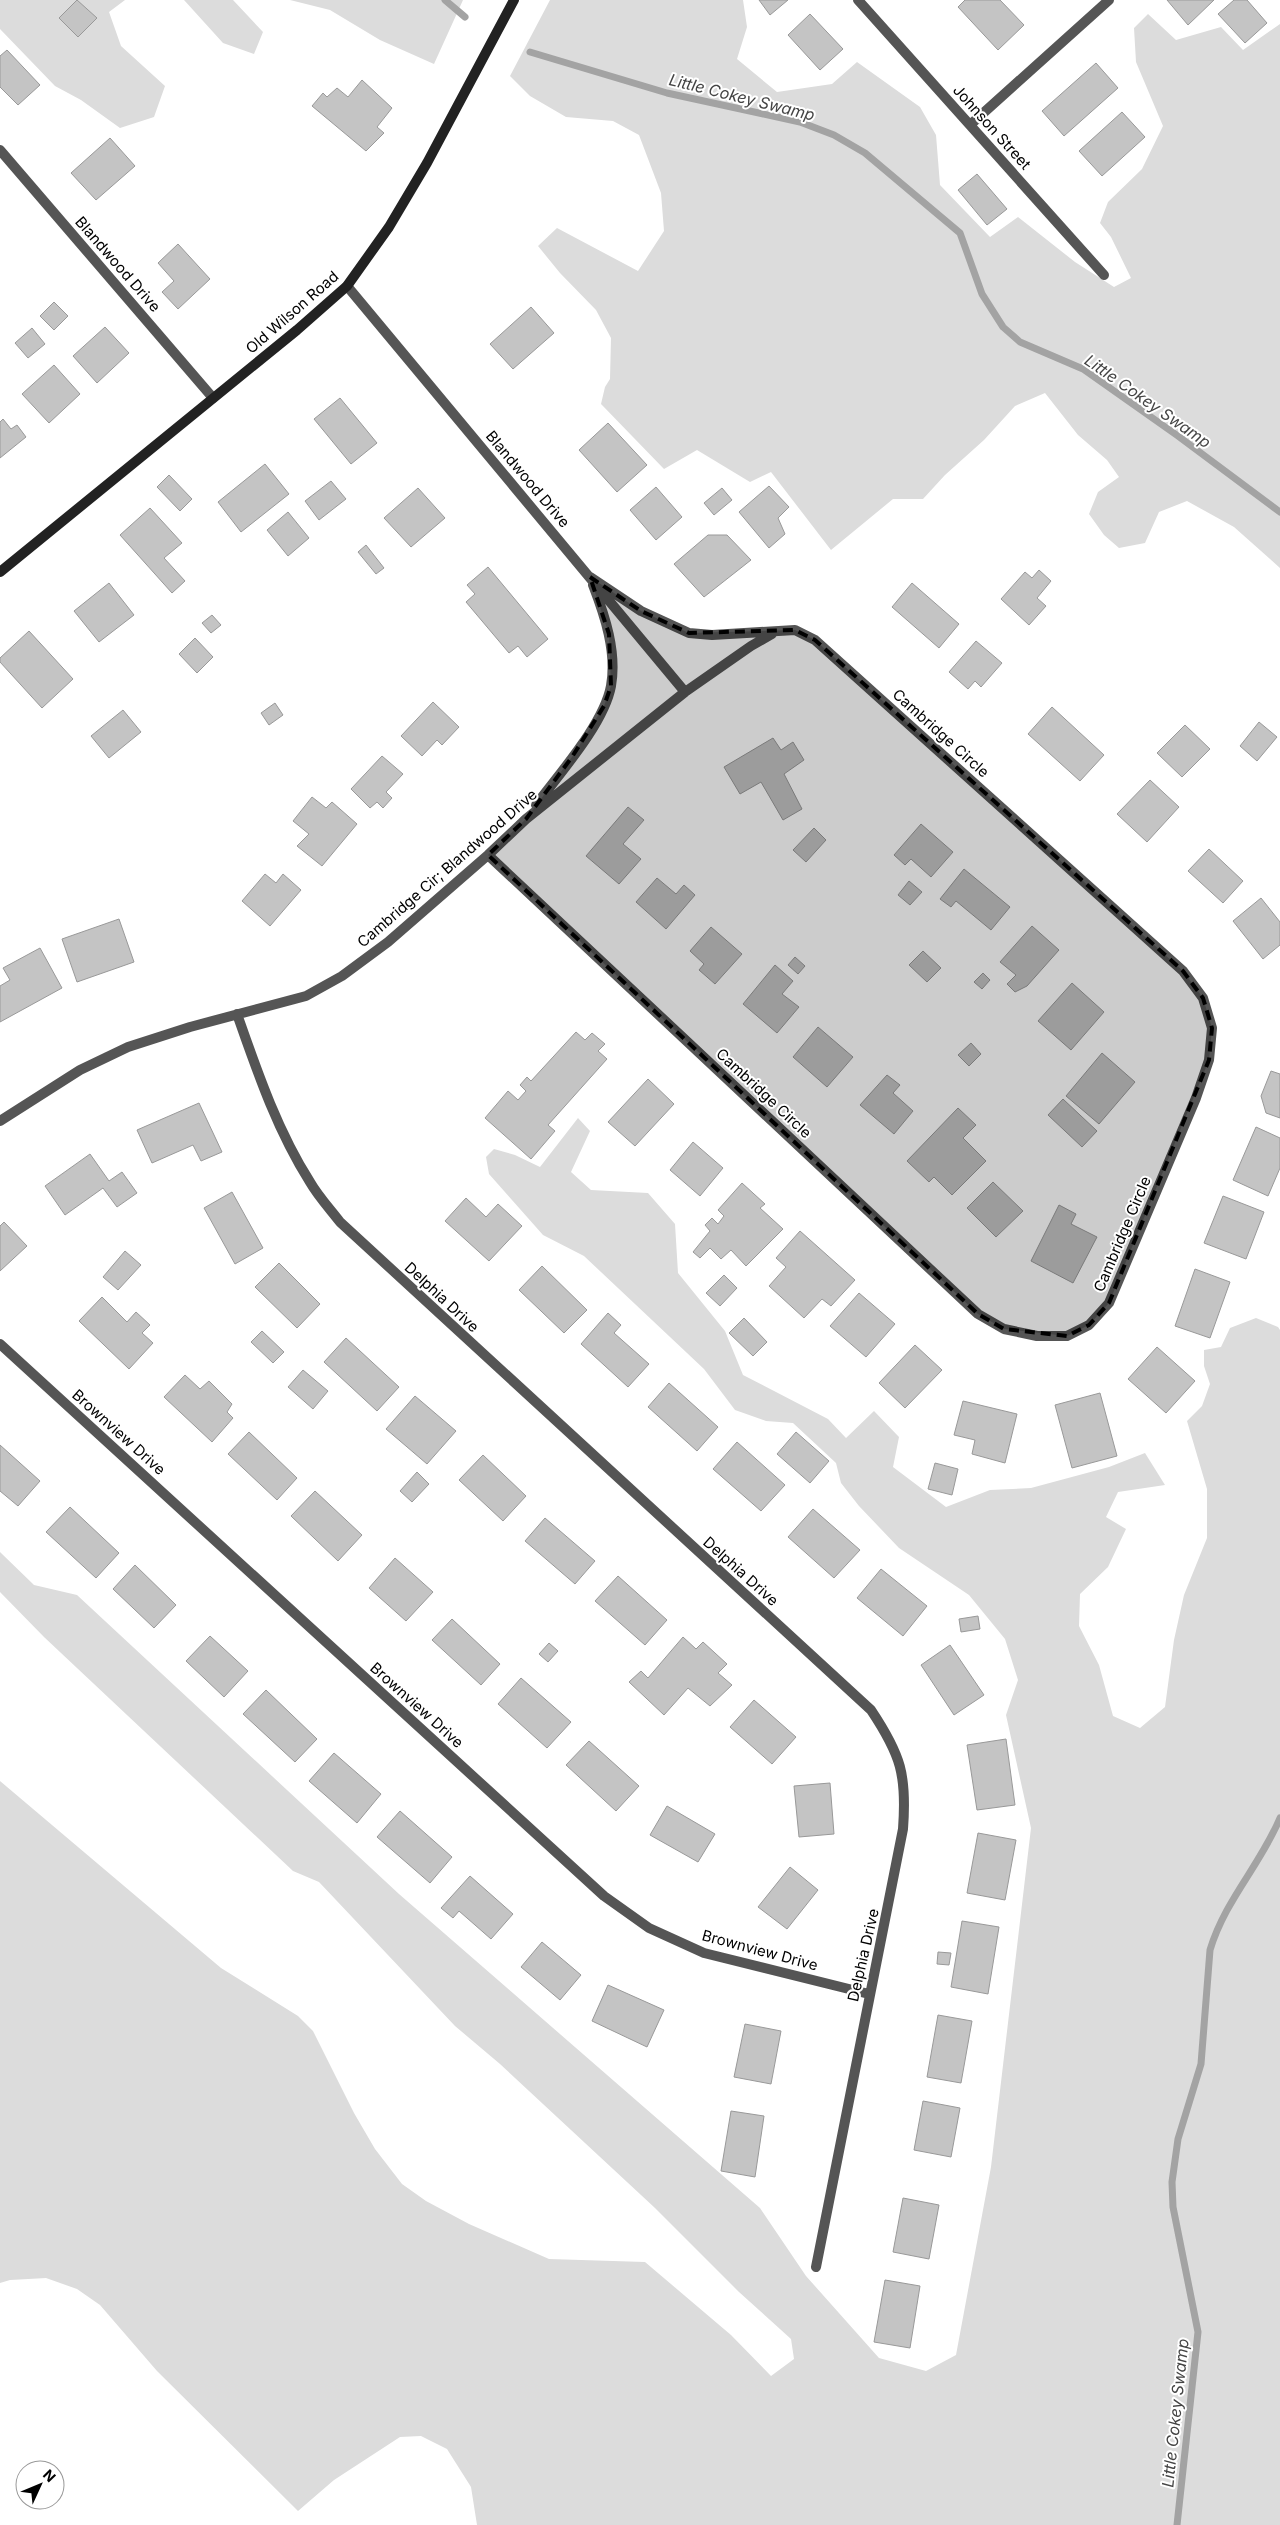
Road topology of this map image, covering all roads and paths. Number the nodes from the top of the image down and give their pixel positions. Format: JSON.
{"nodes":[{"id":1,"x":514,"y":0,"type":"edge"},
{"id":2,"x":858,"y":0,"type":"edge"},
{"id":3,"x":1109,"y":0,"type":"edge"},
{"id":4,"x":970,"y":125,"type":"junction"},
{"id":5,"x":0,"y":150,"type":"edge"},
{"id":6,"x":1104,"y":275,"type":"dead end"},
{"id":7,"x":347,"y":286,"type":"junction"},
{"id":8,"x":213,"y":398,"type":"junction"},
{"id":9,"x":0,"y":572,"type":"edge"},
{"id":10,"x":590,"y":577,"type":"junction"},
{"id":11,"x":775,"y":633,"type":"junction"},
{"id":12,"x":685,"y":692,"type":"junction"},
{"id":13,"x":526,"y":818,"type":"junction"},
{"id":14,"x":488,"y":856,"type":"junction"},
{"id":15,"x":237,"y":1014,"type":"junction"},
{"id":16,"x":0,"y":1120,"type":"edge"},
{"id":17,"x":0,"y":1344,"type":"edge"},
{"id":18,"x":869,"y":1994,"type":"junction"},
{"id":19,"x":816,"y":2267,"type":"dead end"}],
"edges":[{"from":1,"to":7,"type":"street","name":"Old Wilson Road"},
{"from":2,"to":4,"type":"street","name":"Johnson Street"},
{"from":3,"to":4,"type":"street"},
{"from":4,"to":6,"type":"street","name":"Johnson Street"},
{"from":5,"to":8,"type":"street","name":"Blandwood Drive"},
{"from":7,"to":8,"type":"street","name":"Old Wilson Road"},
{"from":7,"to":10,"type":"street","name":"Blandwood Drive"},
{"from":8,"to":9,"type":"street","name":"Old Wilson Road"},
{"from":10,"to":11,"type":"street","name":"Cambridge Circle"},
{"from":10,"to":12,"type":"street","name":"Blandwood Drive"},
{"from":10,"to":13,"type":"street"},
{"from":11,"to":12,"type":"street","name":"Cambridge Cir; Blandwood Drive"},
{"from":11,"to":14,"type":"street","name":"Cambridge Circle"},
{"from":12,"to":13,"type":"street","name":"Cambridge Cir; Blandwood Drive"},
{"from":13,"to":14,"type":"street","name":"Cambridge Cir; Blandwood Drive"},
{"from":14,"to":15,"type":"street","name":"Cambridge Cir; Blandwood Drive"},
{"from":15,"to":16,"type":"street","name":"Cambridge Cir; Blandwood Drive"},
{"from":15,"to":18,"type":"street","name":"Delphia Drive"},
{"from":17,"to":18,"type":"street","name":"Brownview Drive"},
{"from":18,"to":19,"type":"street","name":"Delphia Drive"}]}
